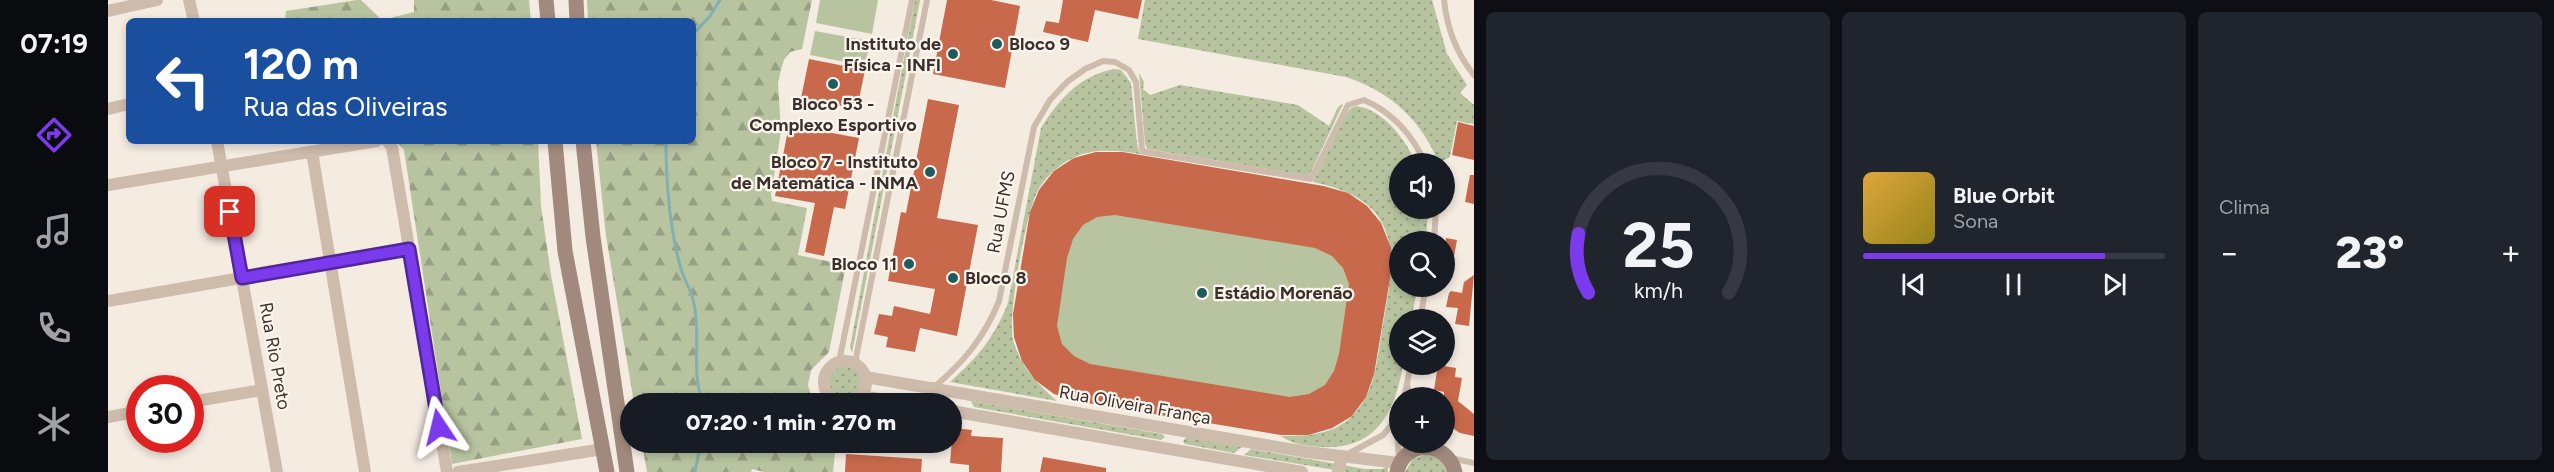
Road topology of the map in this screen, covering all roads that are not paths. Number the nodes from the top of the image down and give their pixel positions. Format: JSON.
{"nodes":[{"id":1,"x":157,"y":0,"type":"edge"},
{"id":2,"x":189,"y":0,"type":"edge"},
{"id":3,"x":546,"y":0,"type":"edge"},
{"id":4,"x":576,"y":0,"type":"edge"},
{"id":5,"x":912,"y":0,"type":"edge"},
{"id":6,"x":927,"y":0,"type":"edge"},
{"id":7,"x":1444,"y":0,"type":"edge"},
{"id":8,"x":108,"y":11,"type":"edge"},
{"id":9,"x":193,"y":18,"type":"edge"},
{"id":10,"x":548,"y":18,"type":"edge"},
{"id":11,"x":577,"y":18,"type":"edge"},
{"id":12,"x":1474,"y":75,"type":"edge"},
{"id":13,"x":126,"y":105,"type":"edge"},
{"id":14,"x":108,"y":109,"type":"edge"},
{"id":15,"x":218,"y":144,"type":"edge"},
{"id":16,"x":359,"y":144,"type":"edge"},
{"id":17,"x":390,"y":144,"type":"edge"},
{"id":18,"x":555,"y":144,"type":"edge"},
{"id":19,"x":583,"y":144,"type":"edge"},
{"id":20,"x":312,"y":152,"type":"junction"},
{"id":21,"x":1419,"y":153,"type":"edge"},
{"id":22,"x":222,"y":168,"type":"junction"},
{"id":23,"x":108,"y":185,"type":"edge"},
{"id":24,"x":409,"y":249,"type":"junction"},
{"id":25,"x":330,"y":263,"type":"junction"},
{"id":26,"x":242,"y":278,"type":"junction"},
{"id":27,"x":108,"y":301,"type":"edge"},
{"id":28,"x":839,"y":362,"type":"junction"},
{"id":29,"x":855,"y":363,"type":"junction"},
{"id":30,"x":1409,"y":375,"type":"edge"},
{"id":31,"x":865,"y":377,"type":"junction"},
{"id":32,"x":1407,"y":384,"type":"junction"},
{"id":33,"x":1406,"y":387,"type":"edge"},
{"id":34,"x":1408,"y":387,"type":"edge"},
{"id":35,"x":932,"y":388,"type":"junction"},
{"id":36,"x":262,"y":390,"type":"junction"},
{"id":37,"x":828,"y":393,"type":"edge"},
{"id":38,"x":862,"y":393,"type":"edge"},
{"id":39,"x":932,"y":393,"type":"edge"},
{"id":40,"x":204,"y":400,"type":"edge"},
{"id":41,"x":962,"y":413,"type":"edge"},
{"id":42,"x":126,"y":414,"type":"edge"},
{"id":43,"x":108,"y":417,"type":"edge"},
{"id":44,"x":1389,"y":429,"type":"edge"},
{"id":45,"x":1176,"y":430,"type":"junction"},
{"id":46,"x":1251,"y":443,"type":"junction"},
{"id":47,"x":603,"y":449,"type":"junction"},
{"id":48,"x":1172,"y":450,"type":"junction"},
{"id":49,"x":1444,"y":455,"type":"edge"},
{"id":50,"x":624,"y":456,"type":"junction"},
{"id":51,"x":1342,"y":456,"type":"junction"},
{"id":52,"x":1233,"y":461,"type":"junction"},
{"id":53,"x":1474,"y":463,"type":"edge"},
{"id":54,"x":1398,"y":468,"type":"edge"},
{"id":55,"x":277,"y":472,"type":"edge"},
{"id":56,"x":365,"y":472,"type":"edge"},
{"id":57,"x":447,"y":472,"type":"edge"},
{"id":58,"x":458,"y":472,"type":"edge"},
{"id":59,"x":607,"y":472,"type":"edge"},
{"id":60,"x":627,"y":472,"type":"edge"},
{"id":61,"x":1302,"y":472,"type":"edge"},
{"id":62,"x":1338,"y":472,"type":"edge"}],
"edges":[{"from":1,"to":8,"type":"street"},
{"from":2,"to":9,"type":"street"},
{"from":3,"to":10,"type":"main road"},
{"from":4,"to":11,"type":"main road"},
{"from":5,"to":28,"type":"lane"},
{"from":6,"to":29,"type":"lane"},
{"from":7,"to":12,"type":"lane"},
{"from":13,"to":14,"type":"street"},
{"from":15,"to":22,"type":"street","name":"Rua Rio Preto"},
{"from":16,"to":20,"type":"street"},
{"from":17,"to":24,"type":"street"},
{"from":18,"to":47,"type":"main road"},
{"from":19,"to":50,"type":"main road"},
{"from":20,"to":22,"type":"street"},
{"from":20,"to":25,"type":"street"},
{"from":21,"to":35,"type":"lane","name":"Rua UFMS"},
{"from":22,"to":23,"type":"street"},
{"from":22,"to":26,"type":"street","name":"Rua Rio Preto"},
{"from":24,"to":25,"type":"street"},
{"from":24,"to":57,"type":"street"},
{"from":25,"to":26,"type":"street"},
{"from":25,"to":56,"type":"street"},
{"from":26,"to":27,"type":"street"},
{"from":26,"to":36,"type":"street","name":"Rua Rio Preto"},
{"from":28,"to":29,"type":"street"},
{"from":28,"to":37,"type":"street"},
{"from":29,"to":31,"type":"street"},
{"from":30,"to":32,"type":"lane"},
{"from":31,"to":35,"type":"street","name":"Rua Oliveira França"},
{"from":31,"to":38,"type":"street"},
{"from":32,"to":33,"type":"lane"},
{"from":32,"to":34,"type":"lane"},
{"from":35,"to":39,"type":"street"},
{"from":35,"to":45,"type":"street","name":"Rua Oliveira França"},
{"from":36,"to":40,"type":"street"},
{"from":36,"to":55,"type":"street","name":"Rua Rio Preto"},
{"from":41,"to":48,"type":"street","name":"Rua Oliveira França"},
{"from":42,"to":43,"type":"street"},
{"from":44,"to":51,"type":"lane"},
{"from":45,"to":46,"type":"street","name":"Rua Oliveira França"},
{"from":45,"to":48,"type":"street"},
{"from":46,"to":51,"type":"street","name":"Rua Oliveira França"},
{"from":46,"to":52,"type":"street"},
{"from":47,"to":50,"type":"main road"},
{"from":47,"to":58,"type":"street"},
{"from":47,"to":59,"type":"main road"},
{"from":48,"to":52,"type":"street","name":"Rua Oliveira França"},
{"from":49,"to":53,"type":"lane"},
{"from":49,"to":54,"type":"main road"},
{"from":50,"to":60,"type":"main road"},
{"from":51,"to":54,"type":"street","name":"Rua Oliveira França"},
{"from":51,"to":62,"type":"street"},
{"from":52,"to":61,"type":"street","name":"Rua Oliveira França"}]}
